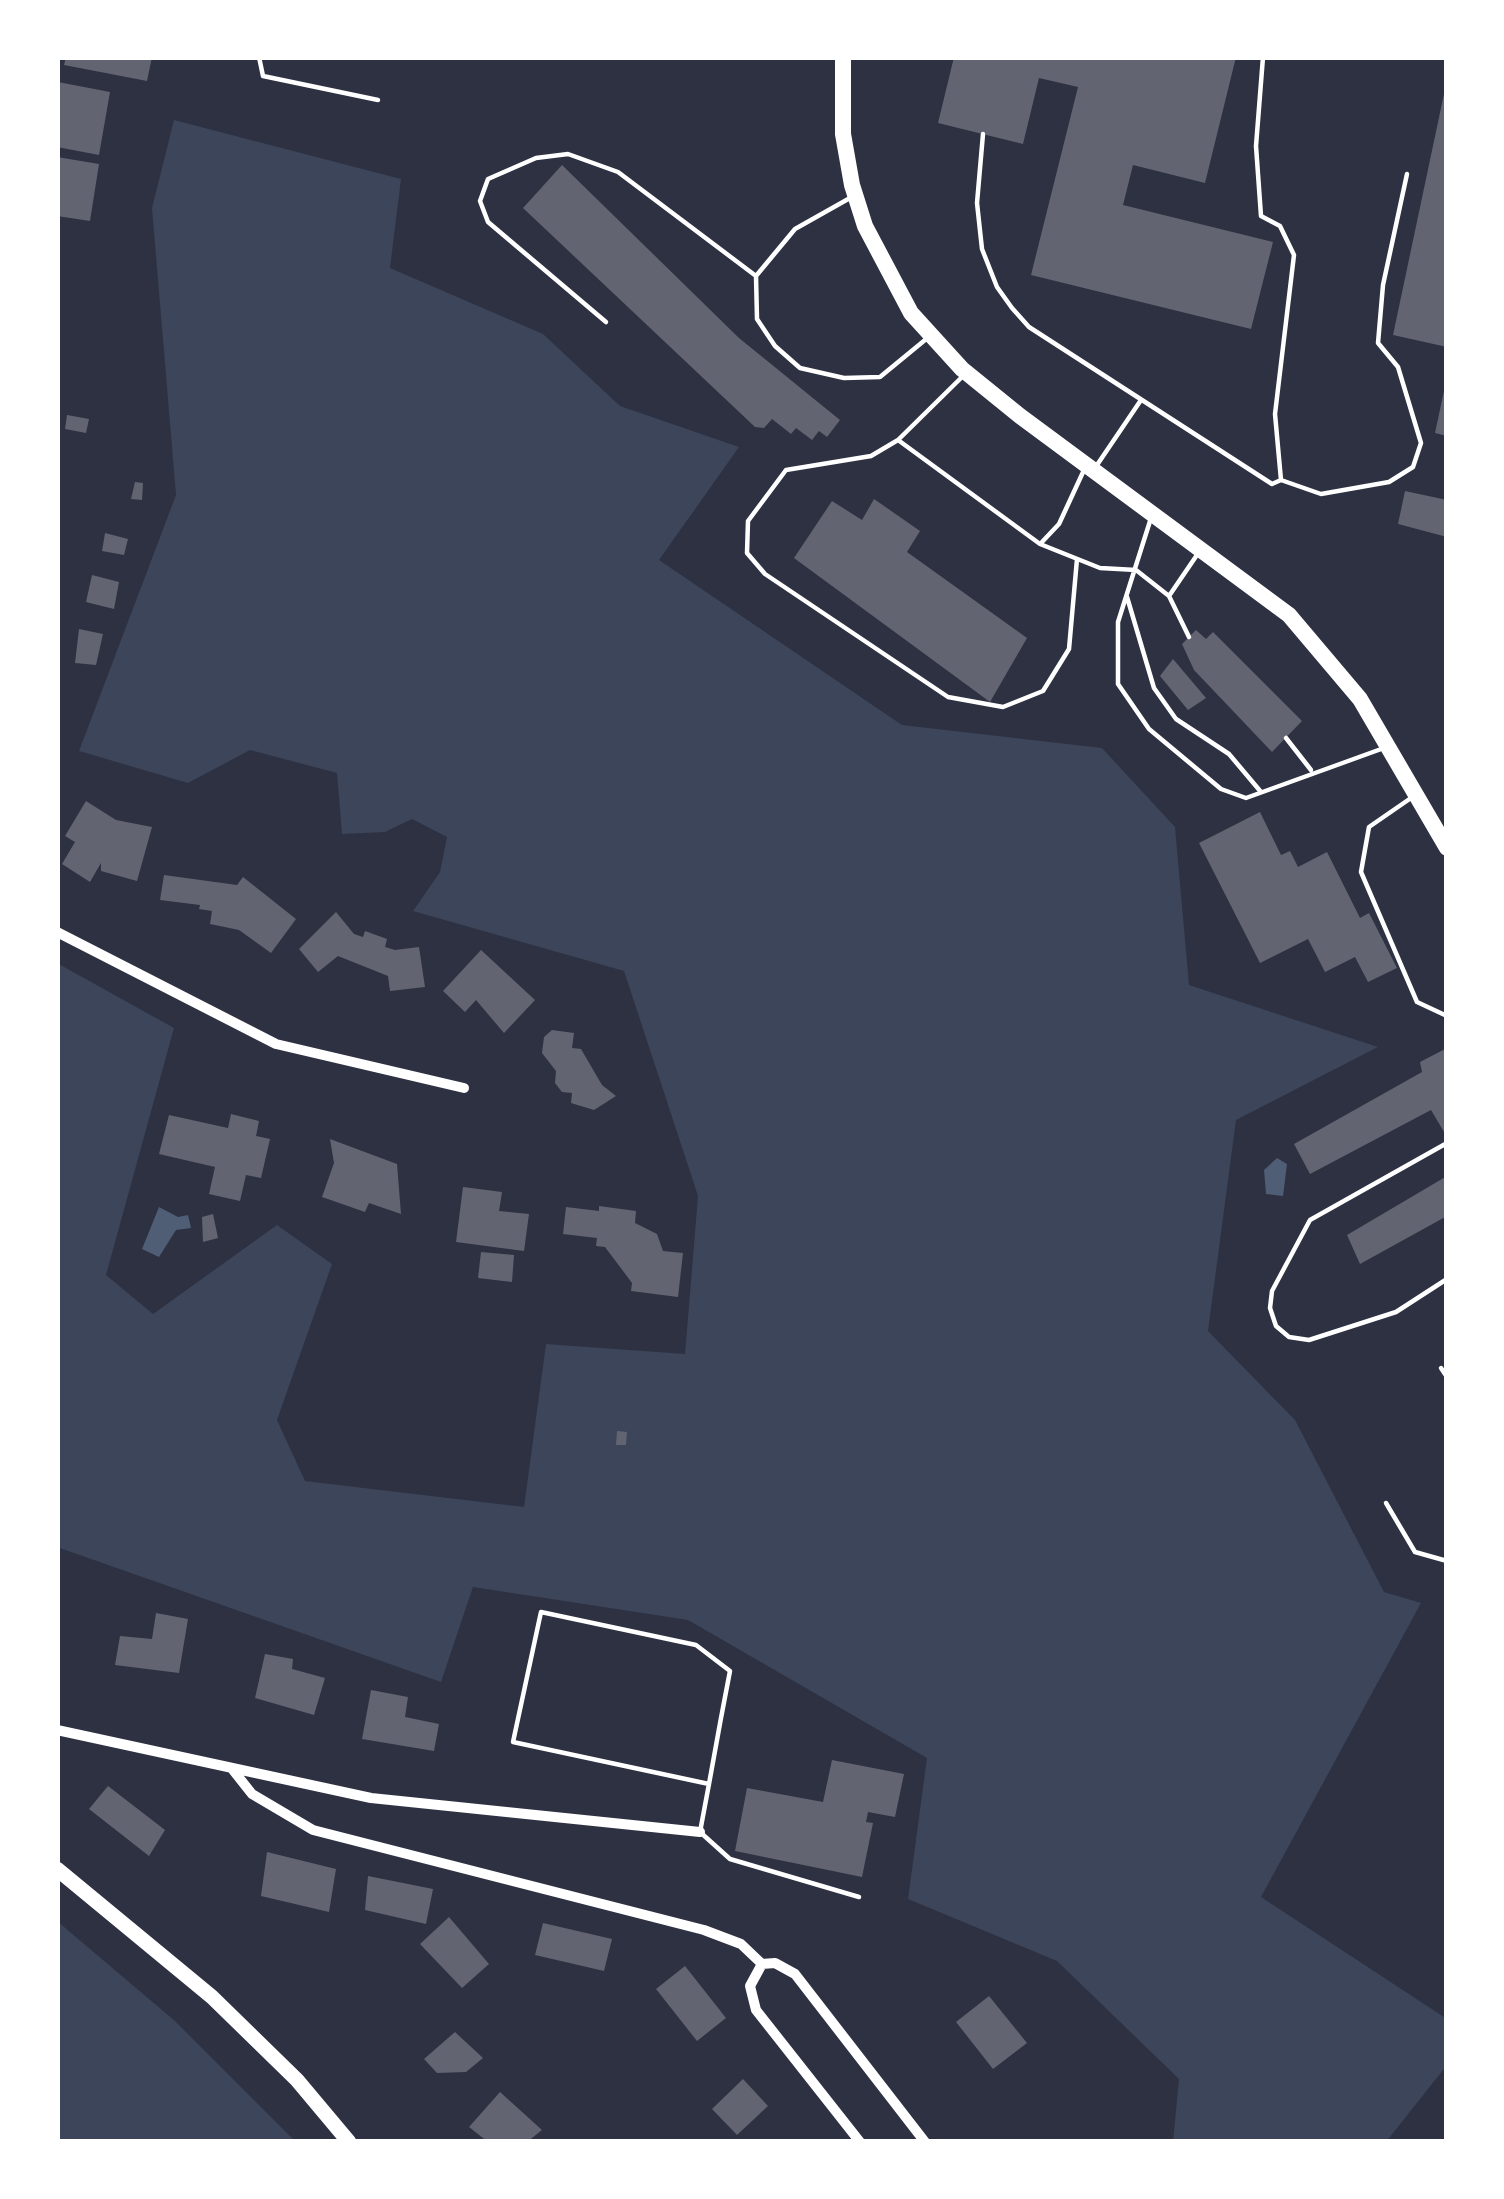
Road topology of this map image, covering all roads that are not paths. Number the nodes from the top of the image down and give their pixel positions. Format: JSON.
{"nodes":[{"id":1,"x":259,"y":57,"type":"edge"},
{"id":2,"x":842,"y":57,"type":"edge"},
{"id":3,"x":1263,"y":57,"type":"edge"},
{"id":4,"x":378,"y":100,"type":"dead end"},
{"id":5,"x":983,"y":134,"type":"dead end"},
{"id":6,"x":1407,"y":174,"type":"dead end"},
{"id":7,"x":855,"y":195,"type":"junction"},
{"id":8,"x":756,"y":276,"type":"junction"},
{"id":9,"x":606,"y":322,"type":"dead end"},
{"id":10,"x":930,"y":336,"type":"junction"},
{"id":11,"x":966,"y":373,"type":"junction"},
{"id":12,"x":1141,"y":400,"type":"junction"},
{"id":13,"x":898,"y":440,"type":"junction"},
{"id":14,"x":1090,"y":467,"type":"junction"},
{"id":15,"x":1281,"y":480,"type":"junction"},
{"id":16,"x":1153,"y":512,"type":"junction"},
{"id":17,"x":1040,"y":544,"type":"junction"},
{"id":18,"x":1202,"y":548,"type":"junction"},
{"id":19,"x":1077,"y":559,"type":"junction"},
{"id":20,"x":1136,"y":570,"type":"junction"},
{"id":21,"x":1169,"y":596,"type":"junction"},
{"id":22,"x":1126,"y":597,"type":"junction"},
{"id":23,"x":1189,"y":638,"type":"dead end"},
{"id":24,"x":1286,"y":738,"type":"dead end"},
{"id":25,"x":1388,"y":747,"type":"junction"},
{"id":26,"x":1311,"y":770,"type":"junction"},
{"id":27,"x":1261,"y":792,"type":"junction"},
{"id":28,"x":1416,"y":794,"type":"junction"},
{"id":29,"x":1447,"y":848,"type":"edge"},
{"id":30,"x":57,"y":932,"type":"edge"},
{"id":31,"x":1447,"y":1016,"type":"edge"},
{"id":32,"x":464,"y":1088,"type":"dead end"},
{"id":33,"x":1447,"y":1143,"type":"edge"},
{"id":34,"x":1447,"y":1279,"type":"edge"},
{"id":35,"x":1442,"y":1368,"type":"dead end"},
{"id":36,"x":1447,"y":1377,"type":"edge"},
{"id":37,"x":1386,"y":1503,"type":"dead end"},
{"id":38,"x":1447,"y":1561,"type":"edge"},
{"id":39,"x":57,"y":1730,"type":"edge"},
{"id":40,"x":233,"y":1770,"type":"junction"},
{"id":41,"x":709,"y":1784,"type":"junction"},
{"id":42,"x":700,"y":1832,"type":"junction"},
{"id":43,"x":57,"y":1869,"type":"edge"},
{"id":44,"x":859,"y":1897,"type":"dead end"},
{"id":45,"x":762,"y":1964,"type":"junction"},
{"id":46,"x":349,"y":2142,"type":"edge"},
{"id":47,"x":860,"y":2142,"type":"edge"},
{"id":48,"x":925,"y":2142,"type":"edge"}],
"edges":[{"from":1,"to":4,"type":"lane"},
{"from":2,"to":7,"type":"main road"},
{"from":3,"to":15,"type":"lane"},
{"from":5,"to":12,"type":"lane"},
{"from":6,"to":15,"type":"lane"},
{"from":7,"to":8,"type":"lane"},
{"from":7,"to":10,"type":"main road"},
{"from":8,"to":9,"type":"lane"},
{"from":8,"to":10,"type":"lane"},
{"from":10,"to":11,"type":"main road"},
{"from":11,"to":13,"type":"lane"},
{"from":11,"to":14,"type":"main road"},
{"from":12,"to":14,"type":"lane"},
{"from":12,"to":15,"type":"lane"},
{"from":13,"to":17,"type":"lane"},
{"from":13,"to":19,"type":"lane"},
{"from":14,"to":16,"type":"main road"},
{"from":14,"to":17,"type":"lane"},
{"from":16,"to":18,"type":"main road"},
{"from":16,"to":20,"type":"lane"},
{"from":17,"to":19,"type":"lane"},
{"from":18,"to":21,"type":"lane"},
{"from":18,"to":25,"type":"main road"},
{"from":19,"to":20,"type":"lane"},
{"from":20,"to":21,"type":"lane"},
{"from":20,"to":22,"type":"lane"},
{"from":21,"to":23,"type":"lane"},
{"from":22,"to":27,"type":"lane"},
{"from":22,"to":27,"type":"lane"},
{"from":24,"to":26,"type":"lane"},
{"from":25,"to":26,"type":"lane"},
{"from":25,"to":28,"type":"main road"},
{"from":26,"to":27,"type":"lane"},
{"from":28,"to":29,"type":"main road"},
{"from":28,"to":31,"type":"lane"},
{"from":30,"to":32,"type":"street"},
{"from":33,"to":34,"type":"lane"},
{"from":35,"to":36,"type":"lane"},
{"from":37,"to":38,"type":"lane"},
{"from":39,"to":40,"type":"street"},
{"from":40,"to":42,"type":"street"},
{"from":40,"to":45,"type":"street"},
{"from":41,"to":41,"type":"lane"},
{"from":41,"to":42,"type":"lane"},
{"from":42,"to":44,"type":"lane"},
{"from":43,"to":46,"type":"main road"},
{"from":45,"to":47,"type":"street"},
{"from":45,"to":48,"type":"street"}]}
